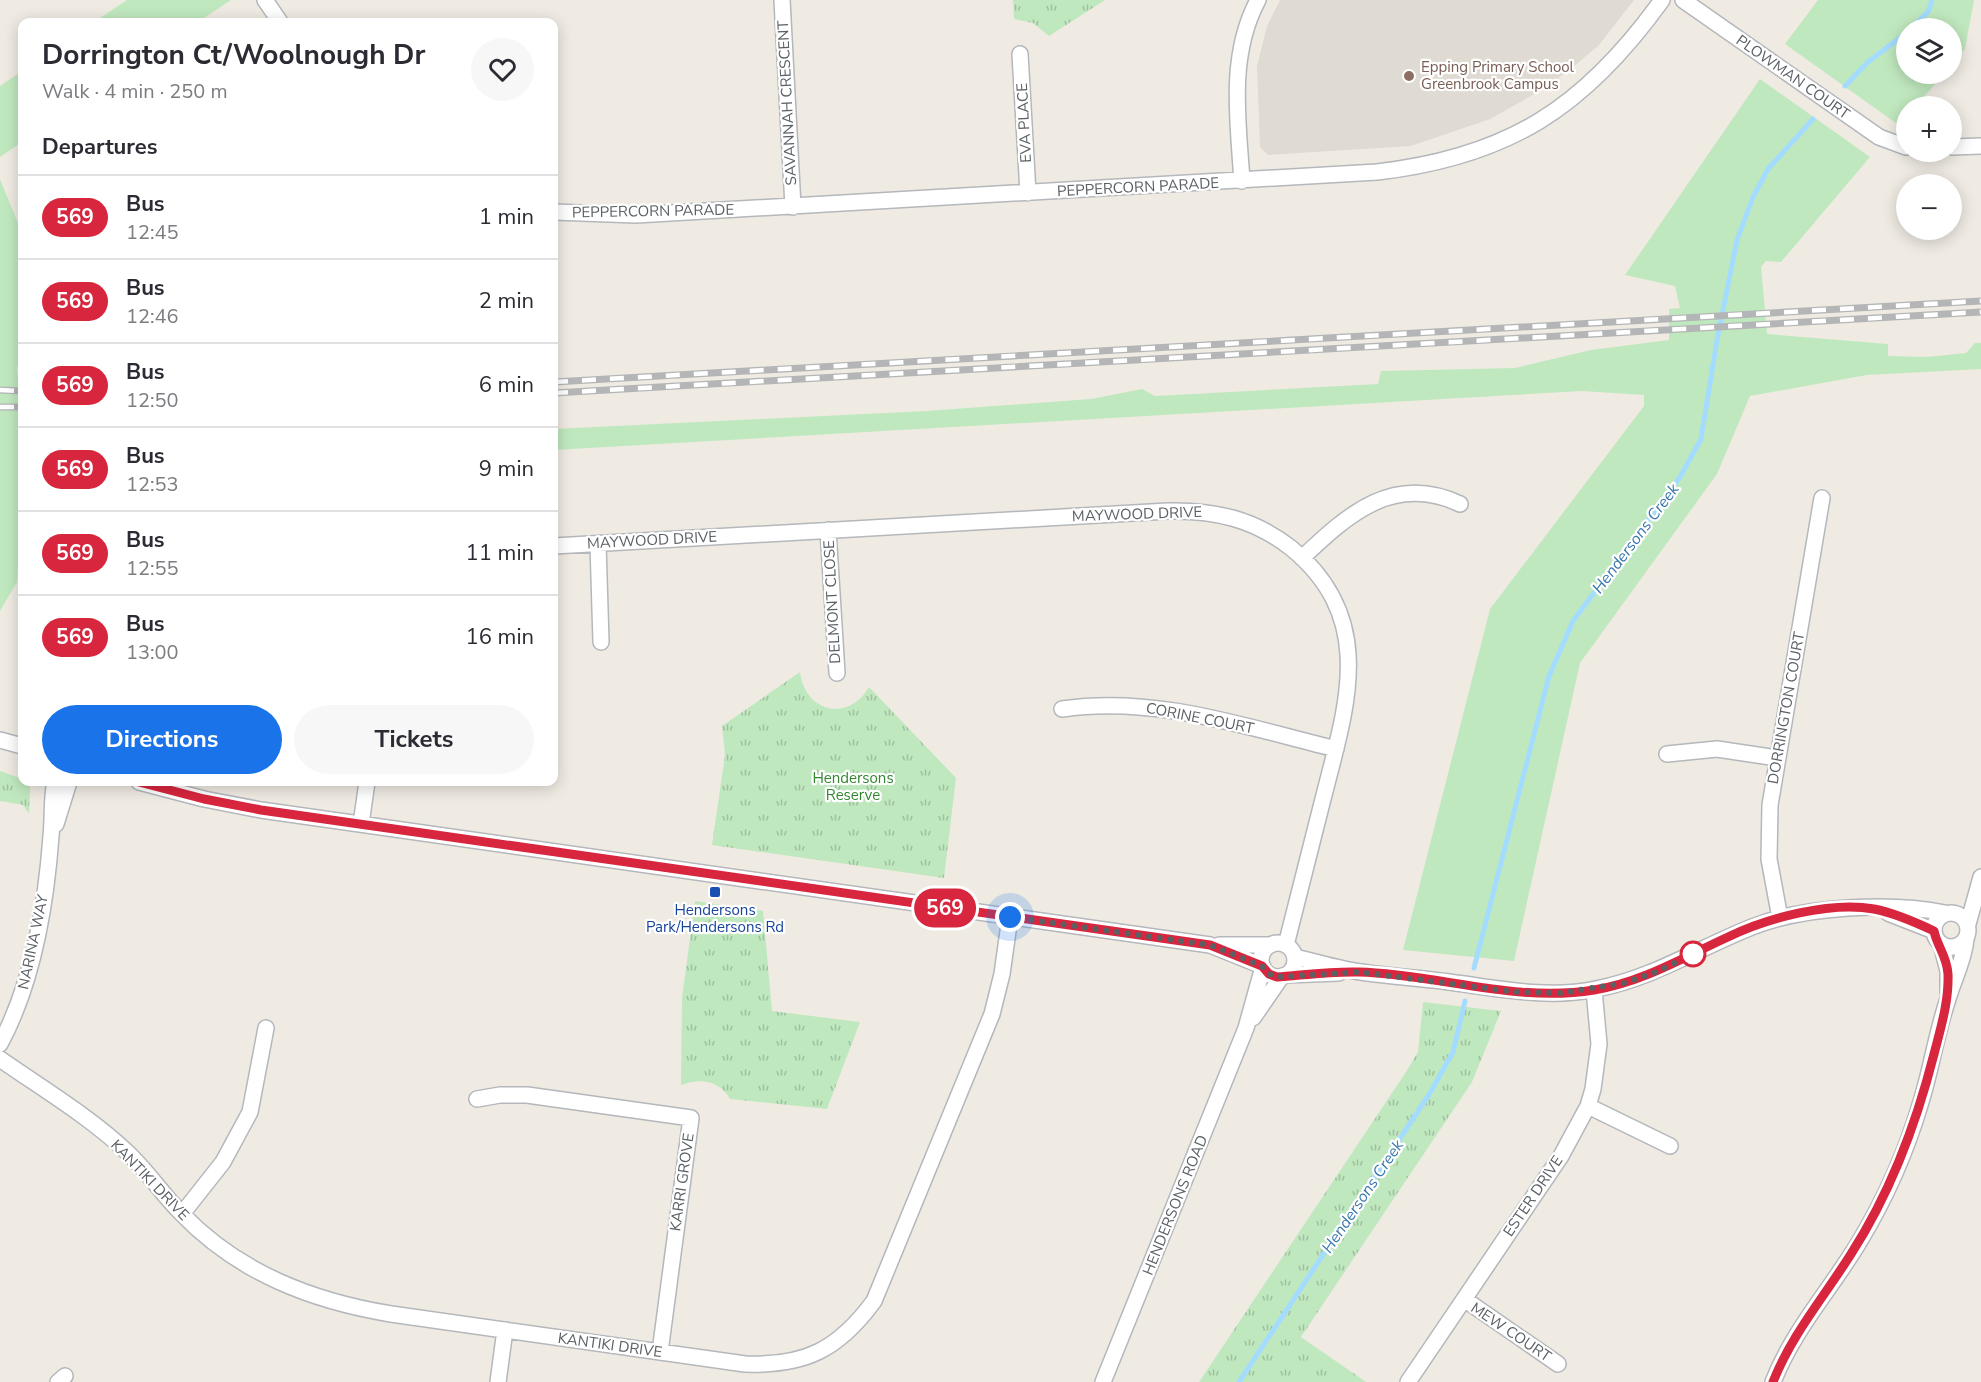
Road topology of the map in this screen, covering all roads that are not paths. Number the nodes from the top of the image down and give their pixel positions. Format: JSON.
{"nodes":[{"id":1,"x":265,"y":0,"type":"edge"},
{"id":2,"x":782,"y":0,"type":"edge"},
{"id":3,"x":1258,"y":0,"type":"edge"},
{"id":4,"x":1662,"y":0,"type":"edge"},
{"id":5,"x":1683,"y":0,"type":"edge"},
{"id":6,"x":277,"y":18,"type":"edge"},
{"id":7,"x":1020,"y":54,"type":"dead end"},
{"id":8,"x":1896,"y":143,"type":"edge"},
{"id":9,"x":1981,"y":146,"type":"edge"},
{"id":10,"x":1962,"y":147,"type":"edge"},
{"id":11,"x":1242,"y":181,"type":"junction"},
{"id":12,"x":1028,"y":193,"type":"junction"},
{"id":13,"x":793,"y":207,"type":"junction"},
{"id":14,"x":558,"y":212,"type":"edge"},
{"id":15,"x":1822,"y":498,"type":"dead end"},
{"id":16,"x":1460,"y":504,"type":"dead end"},
{"id":17,"x":828,"y":530,"type":"junction"},
{"id":18,"x":598,"y":544,"type":"junction"},
{"id":19,"x":558,"y":546,"type":"edge"},
{"id":20,"x":1302,"y":558,"type":"junction"},
{"id":21,"x":601,"y":642,"type":"dead end"},
{"id":22,"x":837,"y":673,"type":"dead end"},
{"id":23,"x":1062,"y":709,"type":"dead end"},
{"id":24,"x":0,"y":740,"type":"edge"},
{"id":25,"x":18,"y":745,"type":"edge"},
{"id":26,"x":1336,"y":749,"type":"junction"},
{"id":27,"x":1667,"y":754,"type":"dead end"},
{"id":28,"x":1777,"y":758,"type":"junction"},
{"id":29,"x":55,"y":786,"type":"edge"},
{"id":30,"x":68,"y":786,"type":"edge"},
{"id":31,"x":155,"y":786,"type":"edge"},
{"id":32,"x":366,"y":786,"type":"edge"},
{"id":33,"x":361,"y":824,"type":"junction"},
{"id":34,"x":51,"y":836,"type":"junction"},
{"id":35,"x":1980,"y":880,"type":"edge"},
{"id":36,"x":1873,"y":909,"type":"junction"},
{"id":37,"x":1949,"y":913,"type":"junction"},
{"id":38,"x":1010,"y":917,"type":"junction"},
{"id":39,"x":1780,"y":918,"type":"junction"},
{"id":40,"x":1967,"y":932,"type":"junction"},
{"id":41,"x":1937,"y":938,"type":"junction"},
{"id":42,"x":1210,"y":945,"type":"junction"},
{"id":43,"x":1284,"y":949,"type":"junction"},
{"id":44,"x":1263,"y":966,"type":"junction"},
{"id":45,"x":1360,"y":972,"type":"junction"},
{"id":46,"x":1284,"y":976,"type":"junction"},
{"id":47,"x":1594,"y":990,"type":"junction"},
{"id":48,"x":1948,"y":998,"type":"junction"},
{"id":49,"x":266,"y":1028,"type":"dead end"},
{"id":50,"x":1246,"y":1028,"type":"junction"},
{"id":51,"x":0,"y":1044,"type":"edge"},
{"id":52,"x":0,"y":1059,"type":"edge"},
{"id":53,"x":477,"y":1099,"type":"dead end"},
{"id":54,"x":1588,"y":1106,"type":"junction"},
{"id":55,"x":1671,"y":1146,"type":"dead end"},
{"id":56,"x":182,"y":1214,"type":"junction"},
{"id":57,"x":1464,"y":1299,"type":"junction"},
{"id":58,"x":506,"y":1330,"type":"junction"},
{"id":59,"x":660,"y":1352,"type":"junction"},
{"id":60,"x":1558,"y":1364,"type":"dead end"},
{"id":61,"x":498,"y":1382,"type":"edge"},
{"id":62,"x":1103,"y":1382,"type":"edge"},
{"id":63,"x":1408,"y":1382,"type":"edge"},
{"id":64,"x":1773,"y":1382,"type":"edge"}],
"edges":[{"from":1,"to":6,"type":"street"},
{"from":2,"to":13,"type":"street","name":"SAVANNAH CRESCENT"},
{"from":3,"to":11,"type":"street"},
{"from":4,"to":11,"type":"street","name":"PEPPERCORN PARADE"},
{"from":5,"to":8,"type":"street","name":"PLOWMAN COURT"},
{"from":7,"to":12,"type":"street","name":"EVA PLACE"},
{"from":9,"to":10,"type":"street"},
{"from":11,"to":12,"type":"street","name":"PEPPERCORN PARADE"},
{"from":12,"to":13,"type":"street","name":"PEPPERCORN PARADE"},
{"from":13,"to":14,"type":"street","name":"PEPPERCORN PARADE"},
{"from":15,"to":28,"type":"street","name":"DORRINGTON COURT"},
{"from":16,"to":20,"type":"street"},
{"from":17,"to":18,"type":"street","name":"MAYWOOD DRIVE"},
{"from":17,"to":20,"type":"street","name":"MAYWOOD DRIVE"},
{"from":17,"to":22,"type":"street","name":"DELMONT CLOSE"},
{"from":18,"to":19,"type":"street","name":"MAYWOOD DRIVE"},
{"from":18,"to":21,"type":"street"},
{"from":20,"to":26,"type":"street","name":"MAYWOOD DRIVE"},
{"from":23,"to":26,"type":"street","name":"CORINE COURT"},
{"from":24,"to":25,"type":"street"},
{"from":26,"to":43,"type":"street","name":"MAYWOOD DRIVE"},
{"from":27,"to":28,"type":"street"},
{"from":28,"to":39,"type":"street","name":"DORRINGTON COURT"},
{"from":29,"to":34,"type":"street","name":"NARINA WAY"},
{"from":30,"to":34,"type":"street","name":"NARINA WAY"},
{"from":31,"to":33,"type":"street"},
{"from":32,"to":33,"type":"street"},
{"from":33,"to":38,"type":"street"},
{"from":34,"to":51,"type":"street","name":"NARINA WAY"},
{"from":35,"to":37,"type":"street"},
{"from":35,"to":40,"type":"street"},
{"from":36,"to":37,"type":"street"},
{"from":36,"to":39,"type":"street"},
{"from":36,"to":41,"type":"street"},
{"from":37,"to":40,"type":"street"},
{"from":37,"to":41,"type":"street"},
{"from":38,"to":42,"type":"street"},
{"from":38,"to":59,"type":"street","name":"KANTIKI DRIVE"},
{"from":39,"to":47,"type":"street"},
{"from":40,"to":41,"type":"street"},
{"from":40,"to":48,"type":"street"},
{"from":41,"to":48,"type":"street"},
{"from":42,"to":43,"type":"street"},
{"from":42,"to":44,"type":"street"},
{"from":43,"to":44,"type":"street"},
{"from":43,"to":45,"type":"street"},
{"from":43,"to":46,"type":"street"},
{"from":44,"to":46,"type":"street"},
{"from":44,"to":50,"type":"street","name":"HENDERSONS ROAD"},
{"from":45,"to":46,"type":"street"},
{"from":45,"to":47,"type":"street"},
{"from":46,"to":50,"type":"street","name":"HENDERSONS ROAD"},
{"from":47,"to":54,"type":"street","name":"ESTER DRIVE"},
{"from":48,"to":64,"type":"street"},
{"from":49,"to":56,"type":"street"},
{"from":50,"to":62,"type":"street","name":"HENDERSONS ROAD"},
{"from":52,"to":56,"type":"street","name":"KANTIKI DRIVE"},
{"from":53,"to":59,"type":"street","name":"KARRI GROVE"},
{"from":54,"to":55,"type":"street"},
{"from":54,"to":57,"type":"street","name":"ESTER DRIVE"},
{"from":56,"to":58,"type":"street","name":"KANTIKI DRIVE"},
{"from":57,"to":60,"type":"street","name":"MEW COURT"},
{"from":57,"to":63,"type":"street","name":"ESTER DRIVE"},
{"from":58,"to":59,"type":"street","name":"KANTIKI DRIVE"},
{"from":58,"to":61,"type":"street"}]}
